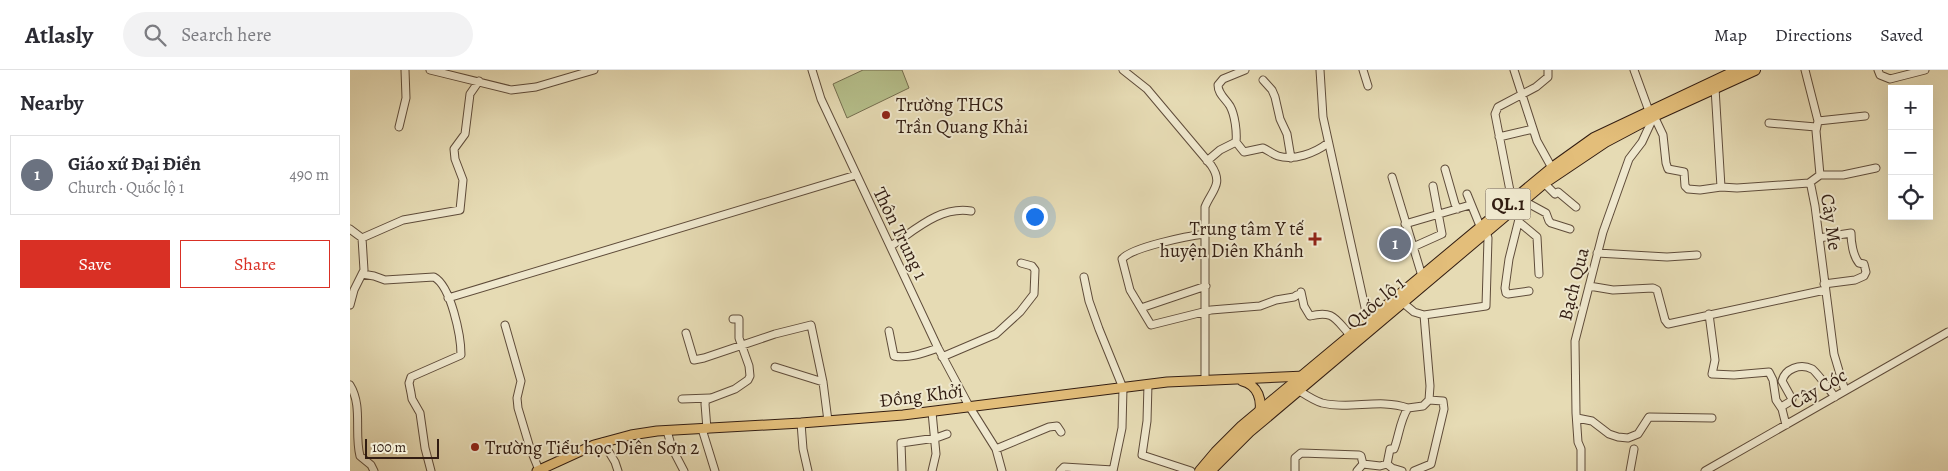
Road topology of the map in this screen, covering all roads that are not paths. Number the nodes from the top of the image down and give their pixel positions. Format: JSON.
{"nodes":[{"id":1,"x":405,"y":70,"type":"edge"},
{"id":2,"x":430,"y":70,"type":"edge"},
{"id":3,"x":594,"y":70,"type":"edge"},
{"id":4,"x":812,"y":70,"type":"edge"},
{"id":5,"x":1124,"y":70,"type":"edge"},
{"id":6,"x":1245,"y":70,"type":"edge"},
{"id":7,"x":1320,"y":70,"type":"edge"},
{"id":8,"x":1363,"y":70,"type":"edge"},
{"id":9,"x":1514,"y":70,"type":"edge"},
{"id":10,"x":1549,"y":70,"type":"edge"},
{"id":11,"x":1634,"y":70,"type":"edge"},
{"id":12,"x":1738,"y":70,"type":"edge"},
{"id":13,"x":1755,"y":70,"type":"edge"},
{"id":14,"x":1805,"y":70,"type":"edge"},
{"id":15,"x":1878,"y":70,"type":"edge"},
{"id":16,"x":1925,"y":70,"type":"edge"},
{"id":17,"x":1263,"y":80,"type":"dead end"},
{"id":18,"x":478,"y":81,"type":"junction"},
{"id":19,"x":1368,"y":86,"type":"dead end"},
{"id":20,"x":1715,"y":88,"type":"junction"},
{"id":21,"x":1523,"y":94,"type":"junction"},
{"id":22,"x":1651,"y":114,"type":"junction"},
{"id":23,"x":1865,"y":116,"type":"dead end"},
{"id":24,"x":1769,"y":123,"type":"dead end"},
{"id":25,"x":1817,"y":124,"type":"junction"},
{"id":26,"x":399,"y":127,"type":"dead end"},
{"id":27,"x":1533,"y":129,"type":"junction"},
{"id":28,"x":1499,"y":137,"type":"junction"},
{"id":29,"x":1236,"y":142,"type":"junction"},
{"id":30,"x":1328,"y":143,"type":"junction"},
{"id":31,"x":1291,"y":158,"type":"junction"},
{"id":32,"x":1207,"y":161,"type":"junction"},
{"id":33,"x":1552,"y":168,"type":"junction"},
{"id":34,"x":1876,"y":168,"type":"dead end"},
{"id":35,"x":1445,"y":169,"type":"dead end"},
{"id":36,"x":856,"y":175,"type":"junction"},
{"id":37,"x":1820,"y":175,"type":"junction"},
{"id":38,"x":1392,"y":177,"type":"dead end"},
{"id":39,"x":1544,"y":183,"type":"junction"},
{"id":40,"x":1809,"y":183,"type":"junction"},
{"id":41,"x":1433,"y":186,"type":"dead end"},
{"id":42,"x":1721,"y":187,"type":"junction"},
{"id":43,"x":1467,"y":194,"type":"dead end"},
{"id":44,"x":1524,"y":200,"type":"junction"},
{"id":45,"x":1512,"y":201,"type":"junction"},
{"id":46,"x":1470,"y":205,"type":"junction"},
{"id":47,"x":1576,"y":207,"type":"dead end"},
{"id":48,"x":1458,"y":209,"type":"junction"},
{"id":49,"x":971,"y":211,"type":"dead end"},
{"id":50,"x":1440,"y":214,"type":"junction"},
{"id":51,"x":1519,"y":222,"type":"junction"},
{"id":52,"x":1405,"y":224,"type":"junction"},
{"id":53,"x":350,"y":229,"type":"edge"},
{"id":54,"x":1483,"y":229,"type":"junction"},
{"id":55,"x":1570,"y":229,"type":"dead end"},
{"id":56,"x":1205,"y":234,"type":"junction"},
{"id":57,"x":362,"y":238,"type":"junction"},
{"id":58,"x":1819,"y":238,"type":"junction"},
{"id":59,"x":891,"y":246,"type":"junction"},
{"id":60,"x":1413,"y":247,"type":"junction"},
{"id":61,"x":1597,"y":253,"type":"junction"},
{"id":62,"x":1697,"y":255,"type":"dead end"},
{"id":63,"x":1021,"y":263,"type":"dead end"},
{"id":64,"x":362,"y":274,"type":"junction"},
{"id":65,"x":1539,"y":274,"type":"dead end"},
{"id":66,"x":1422,"y":276,"type":"junction"},
{"id":67,"x":1084,"y":277,"type":"dead end"},
{"id":68,"x":1206,"y":286,"type":"junction"},
{"id":69,"x":1589,"y":286,"type":"junction"},
{"id":70,"x":1825,"y":287,"type":"junction"},
{"id":71,"x":352,"y":290,"type":"edge"},
{"id":72,"x":1529,"y":291,"type":"dead end"},
{"id":73,"x":448,"y":298,"type":"junction"},
{"id":74,"x":1402,"y":302,"type":"junction"},
{"id":75,"x":350,"y":305,"type":"edge"},
{"id":76,"x":1141,"y":308,"type":"junction"},
{"id":77,"x":1205,"y":312,"type":"junction"},
{"id":78,"x":1709,"y":314,"type":"junction"},
{"id":79,"x":1424,"y":315,"type":"junction"},
{"id":80,"x":733,"y":319,"type":"dead end"},
{"id":81,"x":1368,"y":321,"type":"junction"},
{"id":82,"x":505,"y":325,"type":"dead end"},
{"id":83,"x":889,"y":331,"type":"dead end"},
{"id":84,"x":1948,"y":332,"type":"edge"},
{"id":85,"x":686,"y":333,"type":"dead end"},
{"id":86,"x":1351,"y":336,"type":"junction"},
{"id":87,"x":741,"y":345,"type":"junction"},
{"id":88,"x":938,"y":348,"type":"junction"},
{"id":89,"x":942,"y":357,"type":"junction"},
{"id":90,"x":775,"y":367,"type":"dead end"},
{"id":91,"x":1304,"y":376,"type":"junction"},
{"id":92,"x":1316,"y":376,"type":"junction"},
{"id":93,"x":1236,"y":380,"type":"junction"},
{"id":94,"x":1205,"y":381,"type":"junction"},
{"id":95,"x":824,"y":382,"type":"junction"},
{"id":96,"x":1148,"y":384,"type":"junction"},
{"id":97,"x":350,"y":385,"type":"edge"},
{"id":98,"x":1123,"y":388,"type":"junction"},
{"id":99,"x":1298,"y":390,"type":"junction"},
{"id":100,"x":1845,"y":391,"type":"junction"},
{"id":101,"x":1835,"y":397,"type":"junction"},
{"id":102,"x":710,"y":398,"type":"junction"},
{"id":103,"x":682,"y":399,"type":"dead end"},
{"id":104,"x":1429,"y":400,"type":"junction"},
{"id":105,"x":969,"y":406,"type":"junction"},
{"id":106,"x":1781,"y":407,"type":"junction"},
{"id":107,"x":1408,"y":408,"type":"junction"},
{"id":108,"x":353,"y":411,"type":"edge"},
{"id":109,"x":1261,"y":411,"type":"junction"},
{"id":110,"x":932,"y":412,"type":"junction"},
{"id":111,"x":1577,"y":418,"type":"junction"},
{"id":112,"x":1712,"y":418,"type":"dead end"},
{"id":113,"x":828,"y":421,"type":"junction"},
{"id":114,"x":801,"y":423,"type":"junction"},
{"id":115,"x":1257,"y":425,"type":"junction"},
{"id":116,"x":1786,"y":425,"type":"junction"},
{"id":117,"x":705,"y":429,"type":"junction"},
{"id":118,"x":667,"y":431,"type":"junction"},
{"id":119,"x":1061,"y":432,"type":"dead end"},
{"id":120,"x":947,"y":434,"type":"dead end"},
{"id":121,"x":936,"y":438,"type":"junction"},
{"id":122,"x":602,"y":442,"type":"junction"},
{"id":123,"x":996,"y":449,"type":"junction"},
{"id":124,"x":1634,"y":449,"type":"dead end"},
{"id":125,"x":1363,"y":464,"type":"junction"},
{"id":126,"x":1387,"y":464,"type":"junction"},
{"id":127,"x":374,"y":471,"type":"edge"},
{"id":128,"x":430,"y":471,"type":"edge"},
{"id":129,"x":538,"y":471,"type":"edge"},
{"id":130,"x":618,"y":471,"type":"edge"},
{"id":131,"x":684,"y":471,"type":"edge"},
{"id":132,"x":715,"y":471,"type":"edge"},
{"id":133,"x":808,"y":471,"type":"edge"},
{"id":134,"x":902,"y":471,"type":"edge"},
{"id":135,"x":932,"y":471,"type":"edge"},
{"id":136,"x":1002,"y":471,"type":"edge"},
{"id":137,"x":1060,"y":471,"type":"edge"},
{"id":138,"x":1113,"y":471,"type":"edge"},
{"id":139,"x":1191,"y":471,"type":"edge"},
{"id":140,"x":1200,"y":471,"type":"edge"},
{"id":141,"x":1210,"y":471,"type":"edge"},
{"id":142,"x":1295,"y":471,"type":"edge"},
{"id":143,"x":1357,"y":471,"type":"edge"},
{"id":144,"x":1402,"y":471,"type":"edge"},
{"id":145,"x":1414,"y":471,"type":"edge"},
{"id":146,"x":1581,"y":471,"type":"edge"},
{"id":147,"x":1630,"y":471,"type":"edge"},
{"id":148,"x":1705,"y":471,"type":"edge"}],
"edges":[{"from":1,"to":26,"type":"street"},
{"from":2,"to":18,"type":"street"},
{"from":3,"to":18,"type":"street"},
{"from":4,"to":36,"type":"street","name":"Thôn Trung 1"},
{"from":5,"to":32,"type":"street"},
{"from":6,"to":29,"type":"street"},
{"from":7,"to":30,"type":"street"},
{"from":8,"to":19,"type":"street"},
{"from":9,"to":21,"type":"street"},
{"from":10,"to":21,"type":"street"},
{"from":11,"to":22,"type":"street"},
{"from":12,"to":22,"type":"highway","name":"Quốc lộ 1","number":"QL.1"},
{"from":13,"to":20,"type":"highway","name":"Quốc lộ 1","number":"QL.1"},
{"from":14,"to":25,"type":"street"},
{"from":15,"to":16,"type":"street"},
{"from":17,"to":31,"type":"street"},
{"from":18,"to":57,"type":"street"},
{"from":20,"to":22,"type":"highway","name":"Quốc lộ 1","number":"QL.1"},
{"from":20,"to":42,"type":"street"},
{"from":21,"to":27,"type":"street"},
{"from":21,"to":28,"type":"street"},
{"from":22,"to":33,"type":"highway","name":"Quốc lộ 1","number":"QL.1"},
{"from":22,"to":39,"type":"highway","name":"Quốc lộ 1","number":"QL.1"},
{"from":22,"to":42,"type":"street","name":"Cây Me"},
{"from":22,"to":61,"type":"street","name":"Bạch Qua"},
{"from":23,"to":25,"type":"street"},
{"from":24,"to":25,"type":"street"},
{"from":25,"to":37,"type":"street"},
{"from":27,"to":28,"type":"street"},
{"from":27,"to":33,"type":"street"},
{"from":28,"to":45,"type":"street"},
{"from":29,"to":31,"type":"street"},
{"from":29,"to":32,"type":"street"},
{"from":30,"to":31,"type":"street"},
{"from":30,"to":81,"type":"street"},
{"from":32,"to":56,"type":"street"},
{"from":33,"to":45,"type":"highway","name":"Quốc lộ 1","number":"QL.1"},
{"from":34,"to":37,"type":"street"},
{"from":35,"to":48,"type":"street"},
{"from":36,"to":59,"type":"street","name":"Thôn Trung 1"},
{"from":36,"to":73,"type":"street"},
{"from":37,"to":40,"type":"street"},
{"from":38,"to":52,"type":"street"},
{"from":39,"to":44,"type":"highway","name":"Quốc lộ 1","number":"QL.1"},
{"from":39,"to":47,"type":"street"},
{"from":40,"to":42,"type":"street","name":"Cây Me"},
{"from":40,"to":58,"type":"street","name":"Cây Me"},
{"from":41,"to":50,"type":"street"},
{"from":43,"to":46,"type":"street"},
{"from":44,"to":51,"type":"street"},
{"from":44,"to":54,"type":"highway","name":"Quốc lộ 1","number":"QL.1"},
{"from":44,"to":55,"type":"street"},
{"from":45,"to":54,"type":"highway","name":"Quốc lộ 1","number":"QL.1"},
{"from":46,"to":48,"type":"street"},
{"from":46,"to":54,"type":"street"},
{"from":48,"to":50,"type":"street"},
{"from":49,"to":59,"type":"street"},
{"from":50,"to":52,"type":"street"},
{"from":50,"to":60,"type":"street"},
{"from":51,"to":65,"type":"street"},
{"from":51,"to":72,"type":"street"},
{"from":52,"to":60,"type":"street"},
{"from":53,"to":57,"type":"street"},
{"from":54,"to":66,"type":"highway","name":"Quốc lộ 1","number":"QL.1"},
{"from":54,"to":74,"type":"highway","name":"Quốc lộ 1","number":"QL.1"},
{"from":54,"to":79,"type":"street"},
{"from":56,"to":68,"type":"street"},
{"from":56,"to":76,"type":"street"},
{"from":57,"to":64,"type":"street"},
{"from":58,"to":70,"type":"street","name":"Cây Me"},
{"from":58,"to":70,"type":"street"},
{"from":59,"to":88,"type":"street","name":"Thôn Trung 1"},
{"from":60,"to":66,"type":"street"},
{"from":61,"to":62,"type":"street"},
{"from":61,"to":69,"type":"street","name":"Bạch Qua"},
{"from":63,"to":89,"type":"street"},
{"from":64,"to":71,"type":"street"},
{"from":64,"to":73,"type":"street"},
{"from":66,"to":81,"type":"highway","name":"Quốc lộ 1","number":"QL.1"},
{"from":67,"to":98,"type":"street"},
{"from":68,"to":76,"type":"street"},
{"from":68,"to":77,"type":"street"},
{"from":69,"to":78,"type":"street"},
{"from":69,"to":111,"type":"street","name":"Bạch Qua"},
{"from":70,"to":78,"type":"street"},
{"from":70,"to":100,"type":"street","name":"Cây Me"},
{"from":71,"to":75,"type":"street"},
{"from":73,"to":128,"type":"street"},
{"from":74,"to":79,"type":"street"},
{"from":74,"to":92,"type":"highway","name":"Quốc lộ 1","number":"QL.1"},
{"from":76,"to":77,"type":"street"},
{"from":77,"to":86,"type":"street"},
{"from":77,"to":94,"type":"street"},
{"from":78,"to":106,"type":"street"},
{"from":79,"to":104,"type":"street"},
{"from":80,"to":87,"type":"street"},
{"from":81,"to":86,"type":"highway","name":"Quốc lộ 1","number":"QL.1"},
{"from":82,"to":129,"type":"street"},
{"from":83,"to":88,"type":"street"},
{"from":84,"to":100,"type":"street","name":"Cây Cóc"},
{"from":85,"to":87,"type":"street"},
{"from":86,"to":91,"type":"highway","name":"Quốc lộ 1","number":"QL.1"},
{"from":87,"to":95,"type":"street"},
{"from":87,"to":102,"type":"street"},
{"from":88,"to":89,"type":"street","name":"Thôn Trung 1"},
{"from":89,"to":105,"type":"street","name":"Thôn Trung 1"},
{"from":90,"to":95,"type":"street"},
{"from":91,"to":92,"type":"main road","name":"Đồng Khởi"},
{"from":91,"to":93,"type":"main road","name":"Đồng Khởi"},
{"from":91,"to":109,"type":"highway","name":"Quốc lộ 1","number":"QL.1"},
{"from":92,"to":99,"type":"highway","name":"Quốc lộ 1","number":"QL.1"},
{"from":93,"to":94,"type":"main road","name":"Đồng Khởi"},
{"from":93,"to":109,"type":"main road"},
{"from":94,"to":96,"type":"main road","name":"Đồng Khởi"},
{"from":95,"to":113,"type":"street"},
{"from":96,"to":98,"type":"main road","name":"Đồng Khởi"},
{"from":96,"to":139,"type":"street"},
{"from":97,"to":108,"type":"street"},
{"from":98,"to":105,"type":"main road","name":"Đồng Khởi"},
{"from":98,"to":138,"type":"street"},
{"from":99,"to":107,"type":"street"},
{"from":99,"to":115,"type":"highway","name":"Quốc lộ 1","number":"QL.1"},
{"from":100,"to":101,"type":"street","name":"Cây Cóc"},
{"from":101,"to":106,"type":"street"},
{"from":101,"to":116,"type":"street","name":"Cây Cóc"},
{"from":102,"to":103,"type":"street"},
{"from":102,"to":117,"type":"street"},
{"from":104,"to":107,"type":"street"},
{"from":104,"to":145,"type":"street"},
{"from":105,"to":110,"type":"main road","name":"Đồng Khởi"},
{"from":105,"to":123,"type":"street","name":"Thôn Trung 1"},
{"from":106,"to":116,"type":"street"},
{"from":107,"to":126,"type":"street"},
{"from":108,"to":127,"type":"street"},
{"from":109,"to":115,"type":"main road"},
{"from":109,"to":140,"type":"highway","name":"Quốc lộ 1","number":"QL.1"},
{"from":110,"to":113,"type":"main road","name":"Đồng Khởi"},
{"from":110,"to":121,"type":"street"},
{"from":111,"to":112,"type":"street"},
{"from":111,"to":146,"type":"street","name":"Bạch Qua"},
{"from":113,"to":114,"type":"main road","name":"Đồng Khởi"},
{"from":114,"to":117,"type":"main road","name":"Đồng Khởi"},
{"from":114,"to":133,"type":"street"},
{"from":115,"to":141,"type":"highway","name":"Quốc lộ 1","number":"QL.1"},
{"from":116,"to":148,"type":"street","name":"Cây Cóc"},
{"from":117,"to":118,"type":"main road","name":"Đồng Khởi"},
{"from":117,"to":132,"type":"street"},
{"from":118,"to":122,"type":"main road","name":"Đồng Khởi"},
{"from":118,"to":131,"type":"street"},
{"from":119,"to":123,"type":"street"},
{"from":120,"to":121,"type":"street"},
{"from":121,"to":134,"type":"street"},
{"from":121,"to":135,"type":"street"},
{"from":122,"to":129,"type":"main road","name":"Đồng Khởi"},
{"from":122,"to":130,"type":"street"},
{"from":123,"to":136,"type":"street","name":"Thôn Trung 1"},
{"from":124,"to":147,"type":"street"},
{"from":125,"to":126,"type":"street"},
{"from":125,"to":142,"type":"street"},
{"from":125,"to":143,"type":"street"},
{"from":126,"to":144,"type":"street"},
{"from":137,"to":138,"type":"street"}]}
